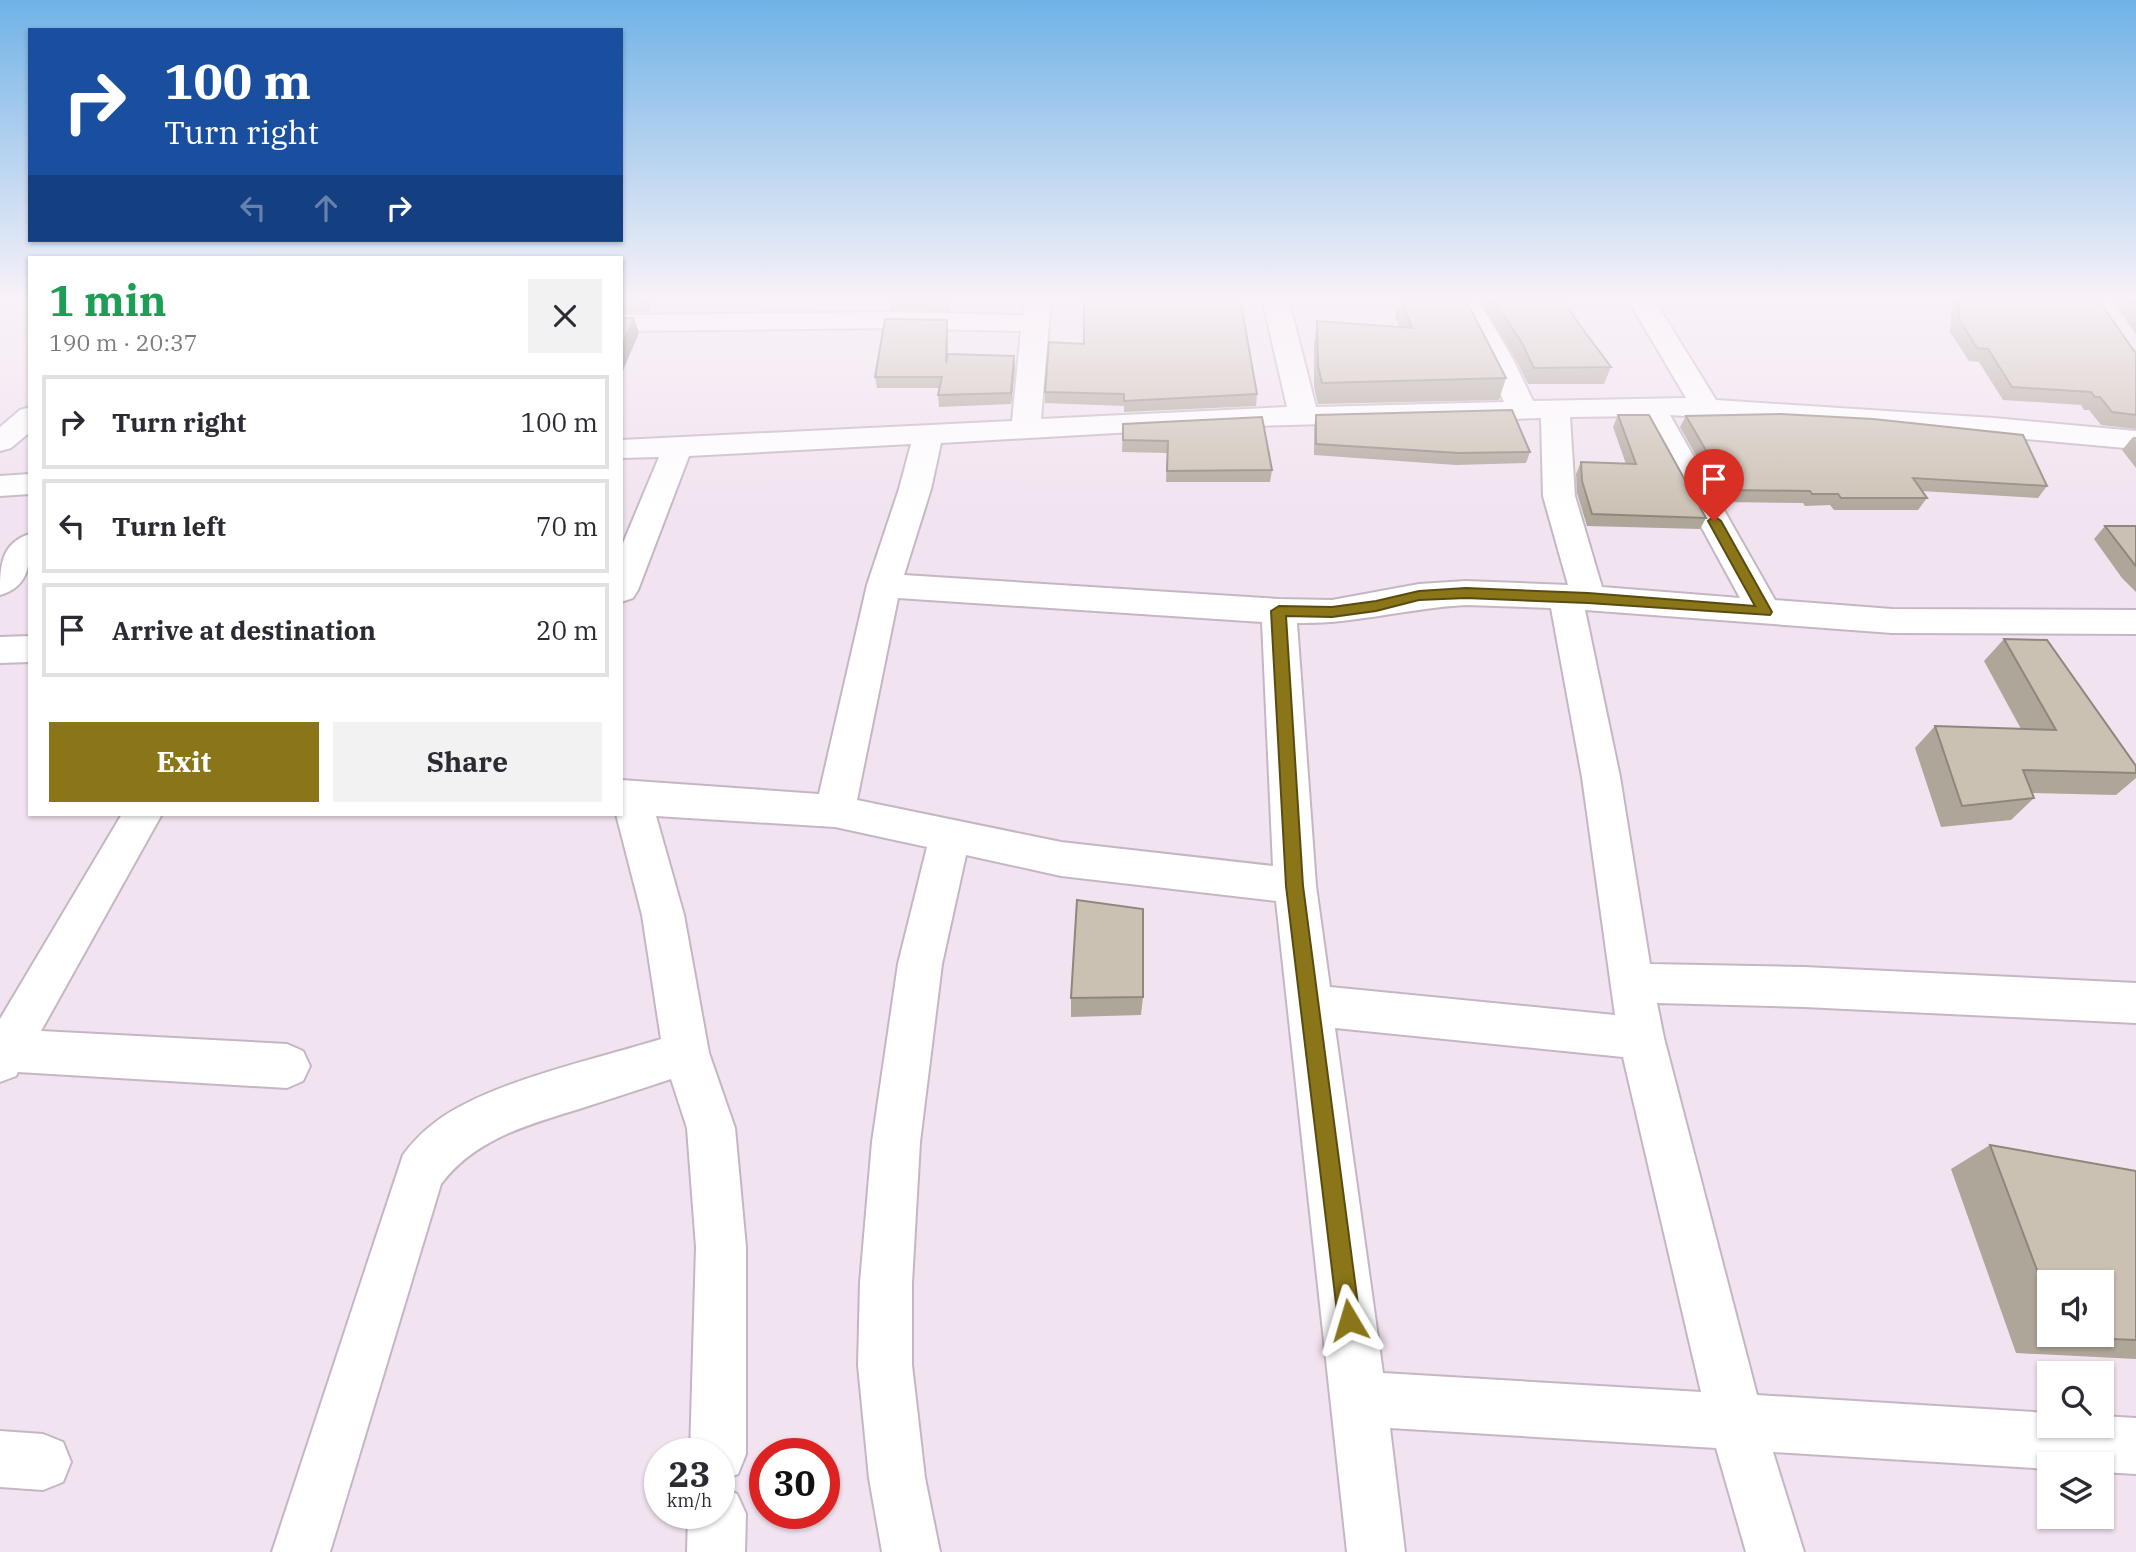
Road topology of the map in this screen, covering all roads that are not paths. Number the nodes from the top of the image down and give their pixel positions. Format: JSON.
{"nodes":[{"id":1,"x":1031,"y":370,"type":"edge"},
{"id":2,"x":1292,"y":370,"type":"edge"},
{"id":3,"x":1504,"y":370,"type":"edge"},
{"id":4,"x":1683,"y":370,"type":"edge"},
{"id":5,"x":1651,"y":407,"type":"junction"},
{"id":6,"x":1706,"y":408,"type":"junction"},
{"id":7,"x":1522,"y":409,"type":"junction"},
{"id":8,"x":1555,"y":409,"type":"junction"},
{"id":9,"x":1303,"y":415,"type":"junction"},
{"id":10,"x":28,"y":418,"type":"edge"},
{"id":11,"x":1026,"y":427,"type":"junction"},
{"id":12,"x":928,"y":435,"type":"junction"},
{"id":13,"x":2136,"y":440,"type":"edge"},
{"id":14,"x":0,"y":442,"type":"edge"},
{"id":15,"x":678,"y":446,"type":"junction"},
{"id":16,"x":623,"y":449,"type":"edge"},
{"id":17,"x":28,"y":484,"type":"edge"},
{"id":18,"x":0,"y":486,"type":"edge"},
{"id":19,"x":28,"y":548,"type":"edge"},
{"id":20,"x":0,"y":583,"type":"edge"},
{"id":21,"x":623,"y":585,"type":"edge"},
{"id":22,"x":884,"y":585,"type":"junction"},
{"id":23,"x":1577,"y":598,"type":"junction"},
{"id":24,"x":1279,"y":611,"type":"junction"},
{"id":25,"x":1765,"y":612,"type":"junction"},
{"id":26,"x":2133,"y":625,"type":"edge"},
{"id":27,"x":28,"y":649,"type":"edge"},
{"id":28,"x":0,"y":650,"type":"edge"},
{"id":29,"x":627,"y":797,"type":"edge"},
{"id":30,"x":835,"y":811,"type":"junction"},
{"id":31,"x":141,"y":816,"type":"edge"},
{"id":32,"x":950,"y":836,"type":"junction"},
{"id":33,"x":1295,"y":886,"type":"junction"},
{"id":34,"x":1633,"y":983,"type":"junction"},
{"id":35,"x":2136,"y":1003,"type":"edge"},
{"id":36,"x":1308,"y":1005,"type":"junction"},
{"id":37,"x":1641,"y":1038,"type":"junction"},
{"id":38,"x":687,"y":1053,"type":"junction"},
{"id":39,"x":2,"y":1054,"type":"edge"},
{"id":40,"x":287,"y":1066,"type":"dead end"},
{"id":41,"x":1359,"y":1399,"type":"junction"},
{"id":42,"x":1736,"y":1422,"type":"junction"},
{"id":43,"x":718,"y":1438,"type":"edge"},
{"id":44,"x":2136,"y":1446,"type":"edge"},
{"id":45,"x":717,"y":1529,"type":"edge"},
{"id":46,"x":301,"y":1552,"type":"edge"},
{"id":47,"x":716,"y":1552,"type":"edge"},
{"id":48,"x":911,"y":1552,"type":"edge"},
{"id":49,"x":1376,"y":1552,"type":"edge"},
{"id":50,"x":1775,"y":1552,"type":"edge"}],
"edges":[{"from":1,"to":11,"type":"street"},
{"from":2,"to":9,"type":"street"},
{"from":3,"to":7,"type":"street"},
{"from":4,"to":6,"type":"street"},
{"from":5,"to":6,"type":"street"},
{"from":5,"to":8,"type":"street"},
{"from":5,"to":25,"type":"street"},
{"from":6,"to":13,"type":"street"},
{"from":7,"to":8,"type":"street"},
{"from":7,"to":9,"type":"street"},
{"from":8,"to":23,"type":"street"},
{"from":9,"to":11,"type":"street"},
{"from":10,"to":14,"type":"street"},
{"from":11,"to":12,"type":"street"},
{"from":12,"to":15,"type":"street"},
{"from":12,"to":22,"type":"street"},
{"from":15,"to":16,"type":"street"},
{"from":15,"to":21,"type":"street"},
{"from":17,"to":18,"type":"street"},
{"from":19,"to":20,"type":"street"},
{"from":22,"to":24,"type":"street"},
{"from":22,"to":30,"type":"street"},
{"from":23,"to":24,"type":"street"},
{"from":23,"to":25,"type":"street"},
{"from":23,"to":34,"type":"street"},
{"from":24,"to":33,"type":"street"},
{"from":25,"to":26,"type":"street"},
{"from":27,"to":28,"type":"street"},
{"from":29,"to":30,"type":"street"},
{"from":29,"to":38,"type":"street"},
{"from":30,"to":32,"type":"street"},
{"from":31,"to":39,"type":"street"},
{"from":32,"to":33,"type":"street"},
{"from":32,"to":48,"type":"street"},
{"from":33,"to":36,"type":"street"},
{"from":34,"to":35,"type":"street"},
{"from":34,"to":37,"type":"street"},
{"from":36,"to":37,"type":"street"},
{"from":36,"to":41,"type":"street"},
{"from":37,"to":42,"type":"street"},
{"from":38,"to":43,"type":"street"},
{"from":38,"to":46,"type":"street"},
{"from":39,"to":40,"type":"street"},
{"from":41,"to":42,"type":"street"},
{"from":41,"to":49,"type":"street"},
{"from":42,"to":44,"type":"street"},
{"from":42,"to":50,"type":"street"},
{"from":45,"to":47,"type":"street"}]}
